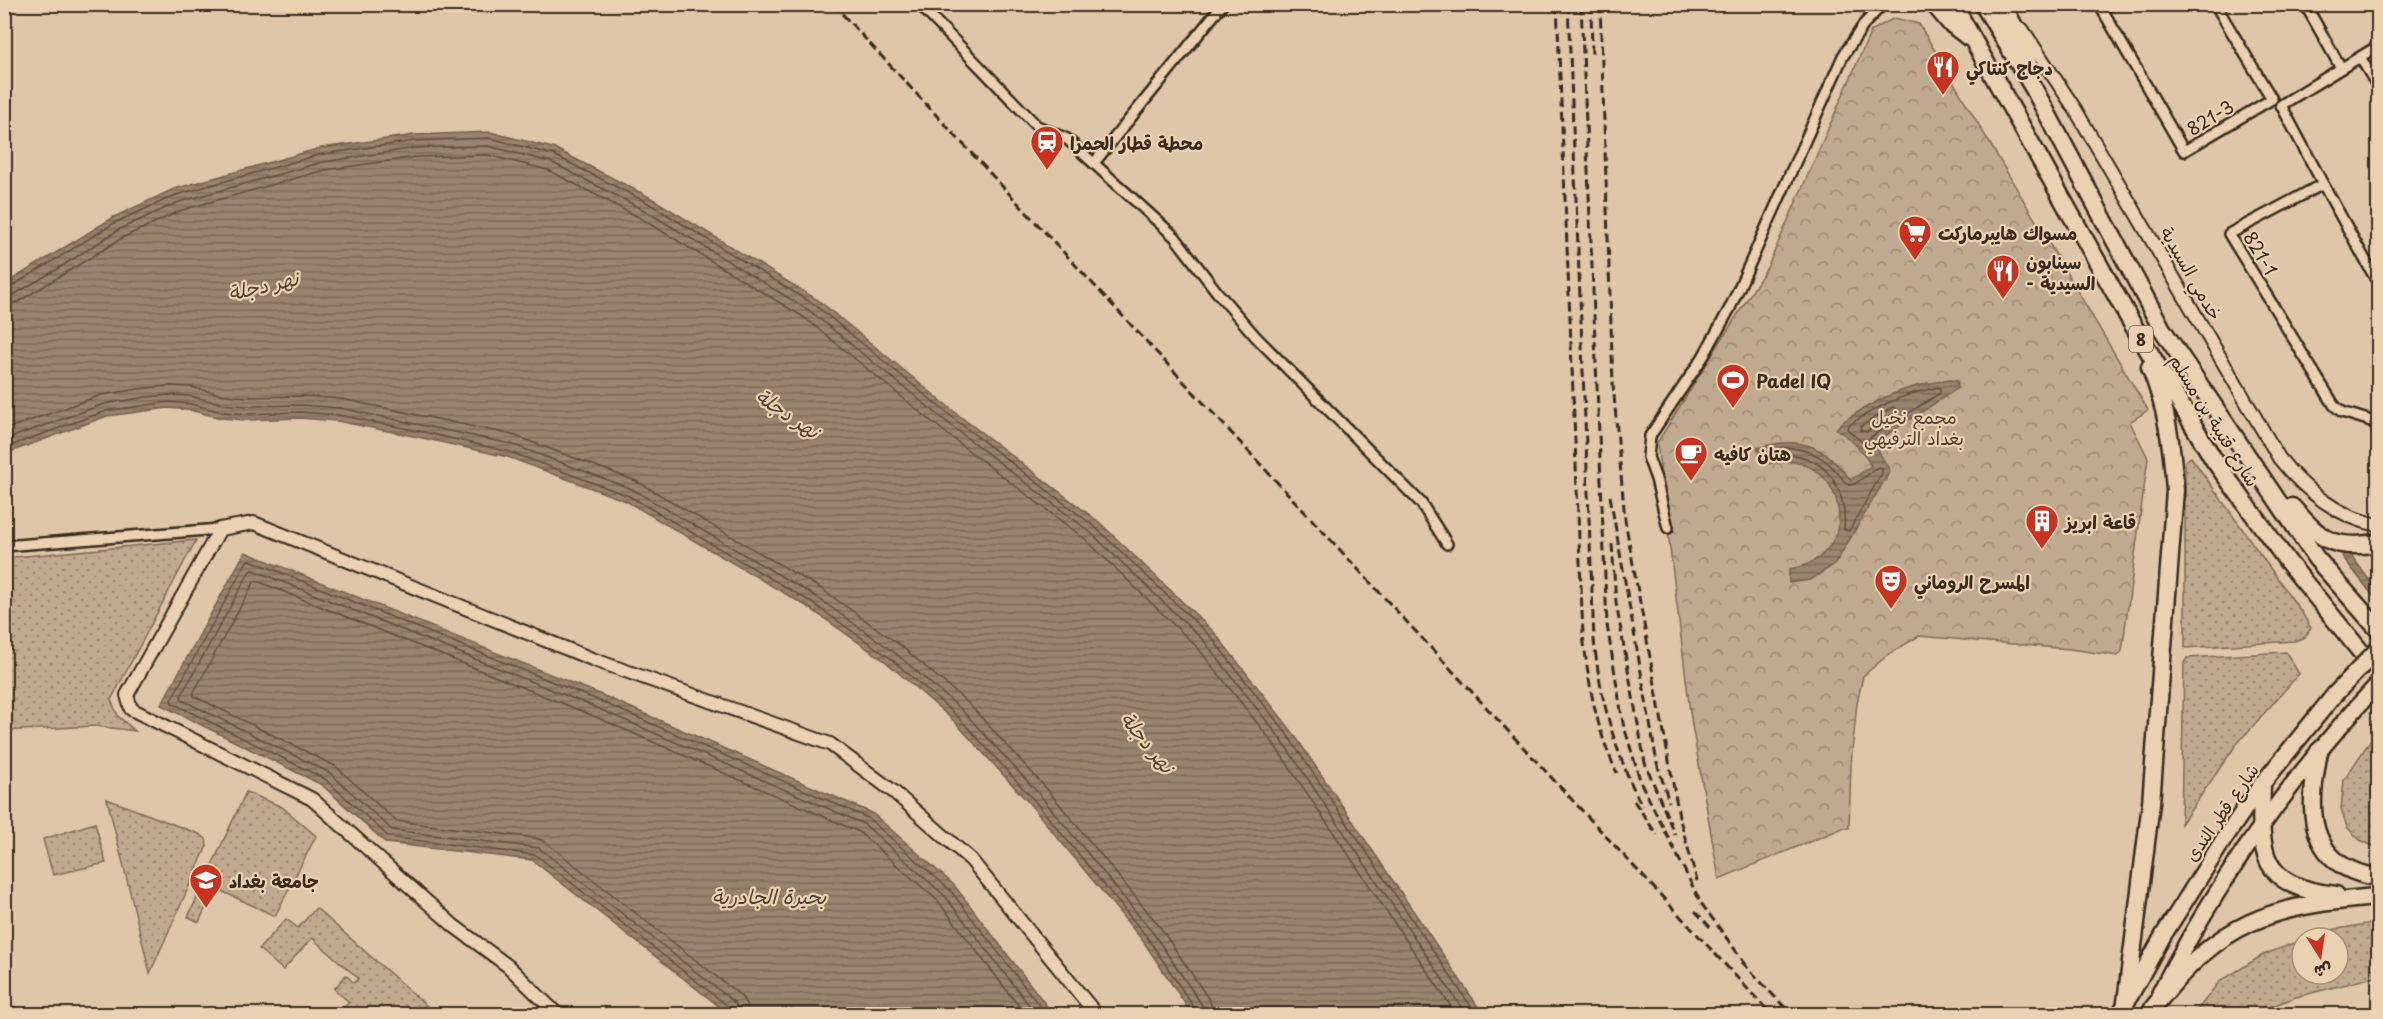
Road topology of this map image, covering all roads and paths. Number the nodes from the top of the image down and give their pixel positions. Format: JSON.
{"nodes":[{"id":1,"x":919,"y":4,"type":"edge"},
{"id":2,"x":1223,"y":4,"type":"edge"},
{"id":3,"x":1882,"y":4,"type":"edge"},
{"id":4,"x":1934,"y":4,"type":"edge"},
{"id":5,"x":1953,"y":4,"type":"edge"},
{"id":6,"x":1983,"y":4,"type":"edge"},
{"id":7,"x":2004,"y":4,"type":"edge"},
{"id":8,"x":2099,"y":4,"type":"edge"},
{"id":9,"x":2215,"y":4,"type":"edge"},
{"id":10,"x":2305,"y":4,"type":"edge"},
{"id":11,"x":1975,"y":42,"type":"junction"},
{"id":12,"x":2379,"y":46,"type":"edge"},
{"id":13,"x":2360,"y":57,"type":"junction"},
{"id":14,"x":2342,"y":68,"type":"junction"},
{"id":15,"x":2379,"y":87,"type":"edge"},
{"id":16,"x":2034,"y":89,"type":"junction"},
{"id":17,"x":1094,"y":163,"type":"junction"},
{"id":18,"x":2323,"y":184,"type":"junction"},
{"id":19,"x":2379,"y":283,"type":"edge"},
{"id":20,"x":2130,"y":320,"type":"junction"},
{"id":21,"x":2379,"y":423,"type":"edge"},
{"id":22,"x":2249,"y":458,"type":"junction"},
{"id":23,"x":2379,"y":525,"type":"edge"},
{"id":24,"x":1668,"y":528,"type":"dead end"},
{"id":25,"x":219,"y":529,"type":"junction"},
{"id":26,"x":2379,"y":543,"type":"edge"},
{"id":27,"x":1447,"y":544,"type":"dead end"},
{"id":28,"x":4,"y":546,"type":"edge"},
{"id":29,"x":2379,"y":629,"type":"edge"},
{"id":30,"x":2379,"y":649,"type":"edge"},
{"id":31,"x":2361,"y":652,"type":"tunnel mouth"},
{"id":32,"x":2379,"y":684,"type":"edge"},
{"id":33,"x":2319,"y":751,"type":"junction"},
{"id":34,"x":2262,"y":784,"type":"junction"},
{"id":35,"x":2261,"y":829,"type":"junction"},
{"id":36,"x":2379,"y":877,"type":"edge"},
{"id":37,"x":2371,"y":898,"type":"edge"},
{"id":38,"x":2123,"y":1008,"type":"edge"},
{"id":39,"x":2151,"y":1011,"type":"edge"},
{"id":40,"x":4,"y":1014,"type":"edge"},
{"id":41,"x":13,"y":1014,"type":"edge"},
{"id":42,"x":557,"y":1014,"type":"edge"},
{"id":43,"x":1096,"y":1014,"type":"edge"}],
"edges":[{"from":1,"to":17,"type":"street"},
{"from":2,"to":17,"type":"street"},
{"from":3,"to":24,"type":"street"},
{"from":4,"to":11,"type":"highway"},
{"from":5,"to":11,"type":"highway","name":"شارع قتيبة بن مسلم","number":"8"},
{"from":6,"to":16,"type":"highway","name":"شارع قتيبة بن مسلم","number":"8"},
{"from":7,"to":16,"type":"highway"},
{"from":7,"to":23,"type":"street","name":"خدمي السيدية"},
{"from":8,"to":9,"type":"street","name":"821-3"},
{"from":10,"to":14,"type":"street"},
{"from":11,"to":20,"type":"highway","name":"شارع قتيبة بن مسلم","number":"8"},
{"from":12,"to":13,"type":"street"},
{"from":13,"to":14,"type":"street"},
{"from":13,"to":15,"type":"street"},
{"from":14,"to":18,"type":"street"},
{"from":16,"to":22,"type":"highway","name":"شارع قتيبة بن مسلم","number":"8"},
{"from":17,"to":27,"type":"street"},
{"from":18,"to":19,"type":"street"},
{"from":18,"to":21,"type":"street","name":"821-1"},
{"from":20,"to":31,"type":"highway","name":"شارع قتيبة بن مسلم","number":"8"},
{"from":20,"to":38,"type":"highway"},
{"from":22,"to":26,"type":"highway"},
{"from":22,"to":29,"type":"highway","name":"شارع قتيبة بن مسلم","number":"8"},
{"from":25,"to":28,"type":"street"},
{"from":25,"to":42,"type":"street"},
{"from":25,"to":43,"type":"street"},
{"from":30,"to":34,"type":"main road","name":"شارع قطر الندى","bridge":true},
{"from":32,"to":33,"type":"main road"},
{"from":33,"to":35,"type":"main road"},
{"from":33,"to":36,"type":"highway"},
{"from":34,"to":35,"type":"highway"},
{"from":34,"to":38,"type":"main road","name":"شارع قطر الندى"},
{"from":35,"to":37,"type":"highway"},
{"from":35,"to":39,"type":"main road"},
{"from":37,"to":39,"type":"highway"},
{"from":40,"to":41,"type":"street"}]}
